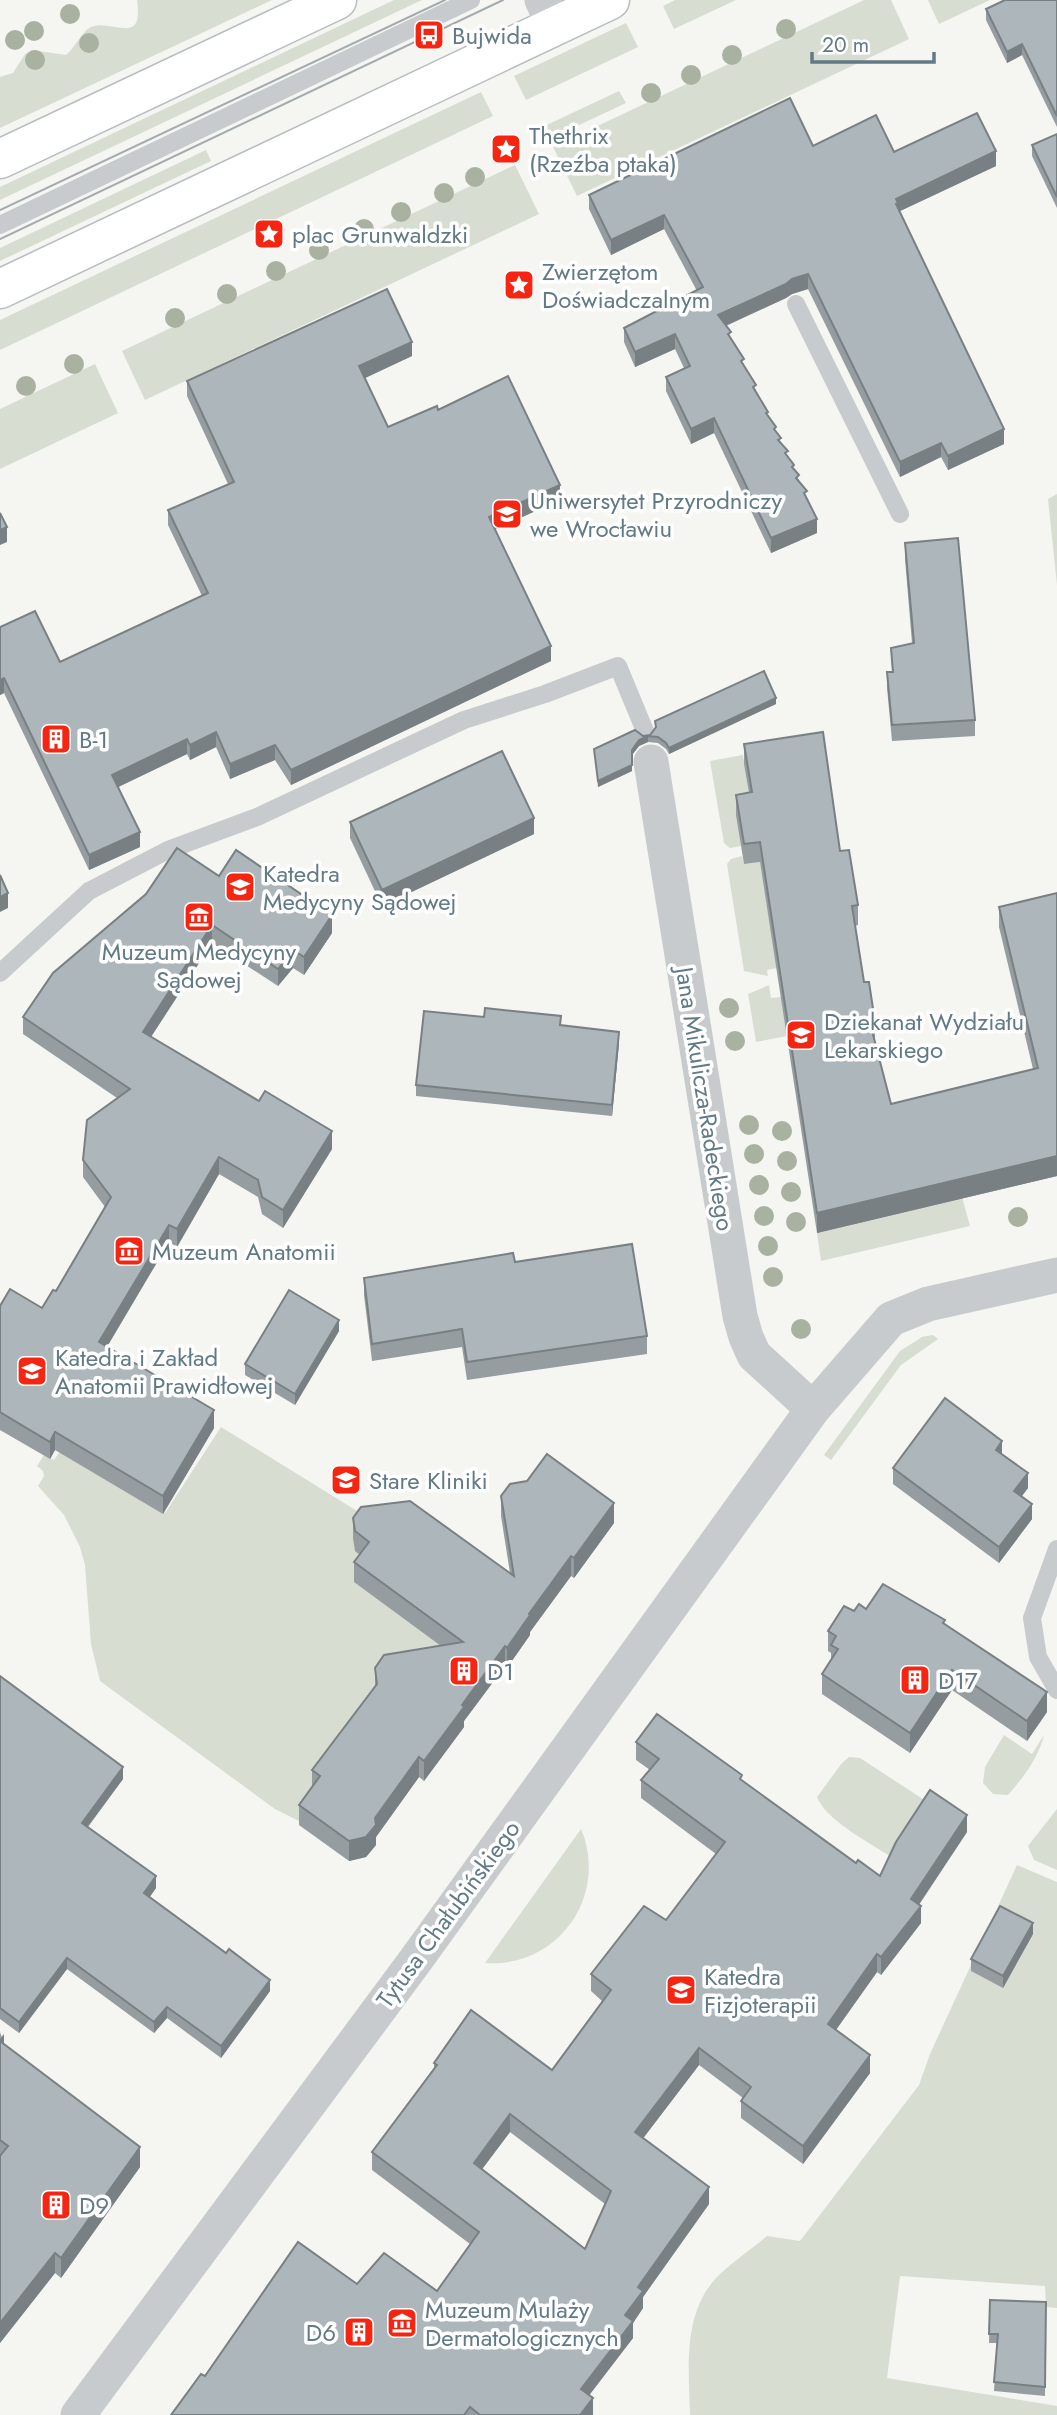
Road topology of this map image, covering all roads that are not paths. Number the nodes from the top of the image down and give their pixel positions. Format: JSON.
{"nodes":[{"id":1,"x":337,"y":0,"type":"edge"},
{"id":2,"x":471,"y":0,"type":"edge"},
{"id":3,"x":610,"y":0,"type":"edge"},
{"id":4,"x":548,"y":13,"type":"edge"},
{"id":5,"x":0,"y":159,"type":"edge"},
{"id":6,"x":0,"y":225,"type":"edge"},
{"id":7,"x":0,"y":289,"type":"edge"},
{"id":8,"x":796,"y":304,"type":"edge"},
{"id":9,"x":900,"y":514,"type":"dead end"},
{"id":10,"x":648,"y":746,"type":"joint"},
{"id":11,"x":0,"y":973,"type":"edge"},
{"id":12,"x":1057,"y":1275,"type":"edge"},
{"id":13,"x":813,"y":1409,"type":"junction"},
{"id":14,"x":1057,"y":1549,"type":"edge"},
{"id":15,"x":1057,"y":1690,"type":"edge"},
{"id":16,"x":78,"y":2415,"type":"edge"}],
"edges":[{"from":1,"to":5,"type":"main road"},
{"from":2,"to":6,"type":"lane"},
{"from":3,"to":4,"type":"main road"},
{"from":4,"to":7,"type":"main road"},
{"from":8,"to":9,"type":"lane"},
{"from":10,"to":11,"type":"lane"},
{"from":10,"to":13,"type":"street","name":"Jana Mikulicza-Radeckiego"},
{"from":12,"to":13,"type":"street","name":"Tytusa Chałubińskiego"},
{"from":13,"to":16,"type":"street","name":"Tytusa Chałubińskiego"},
{"from":14,"to":15,"type":"lane"}]}
